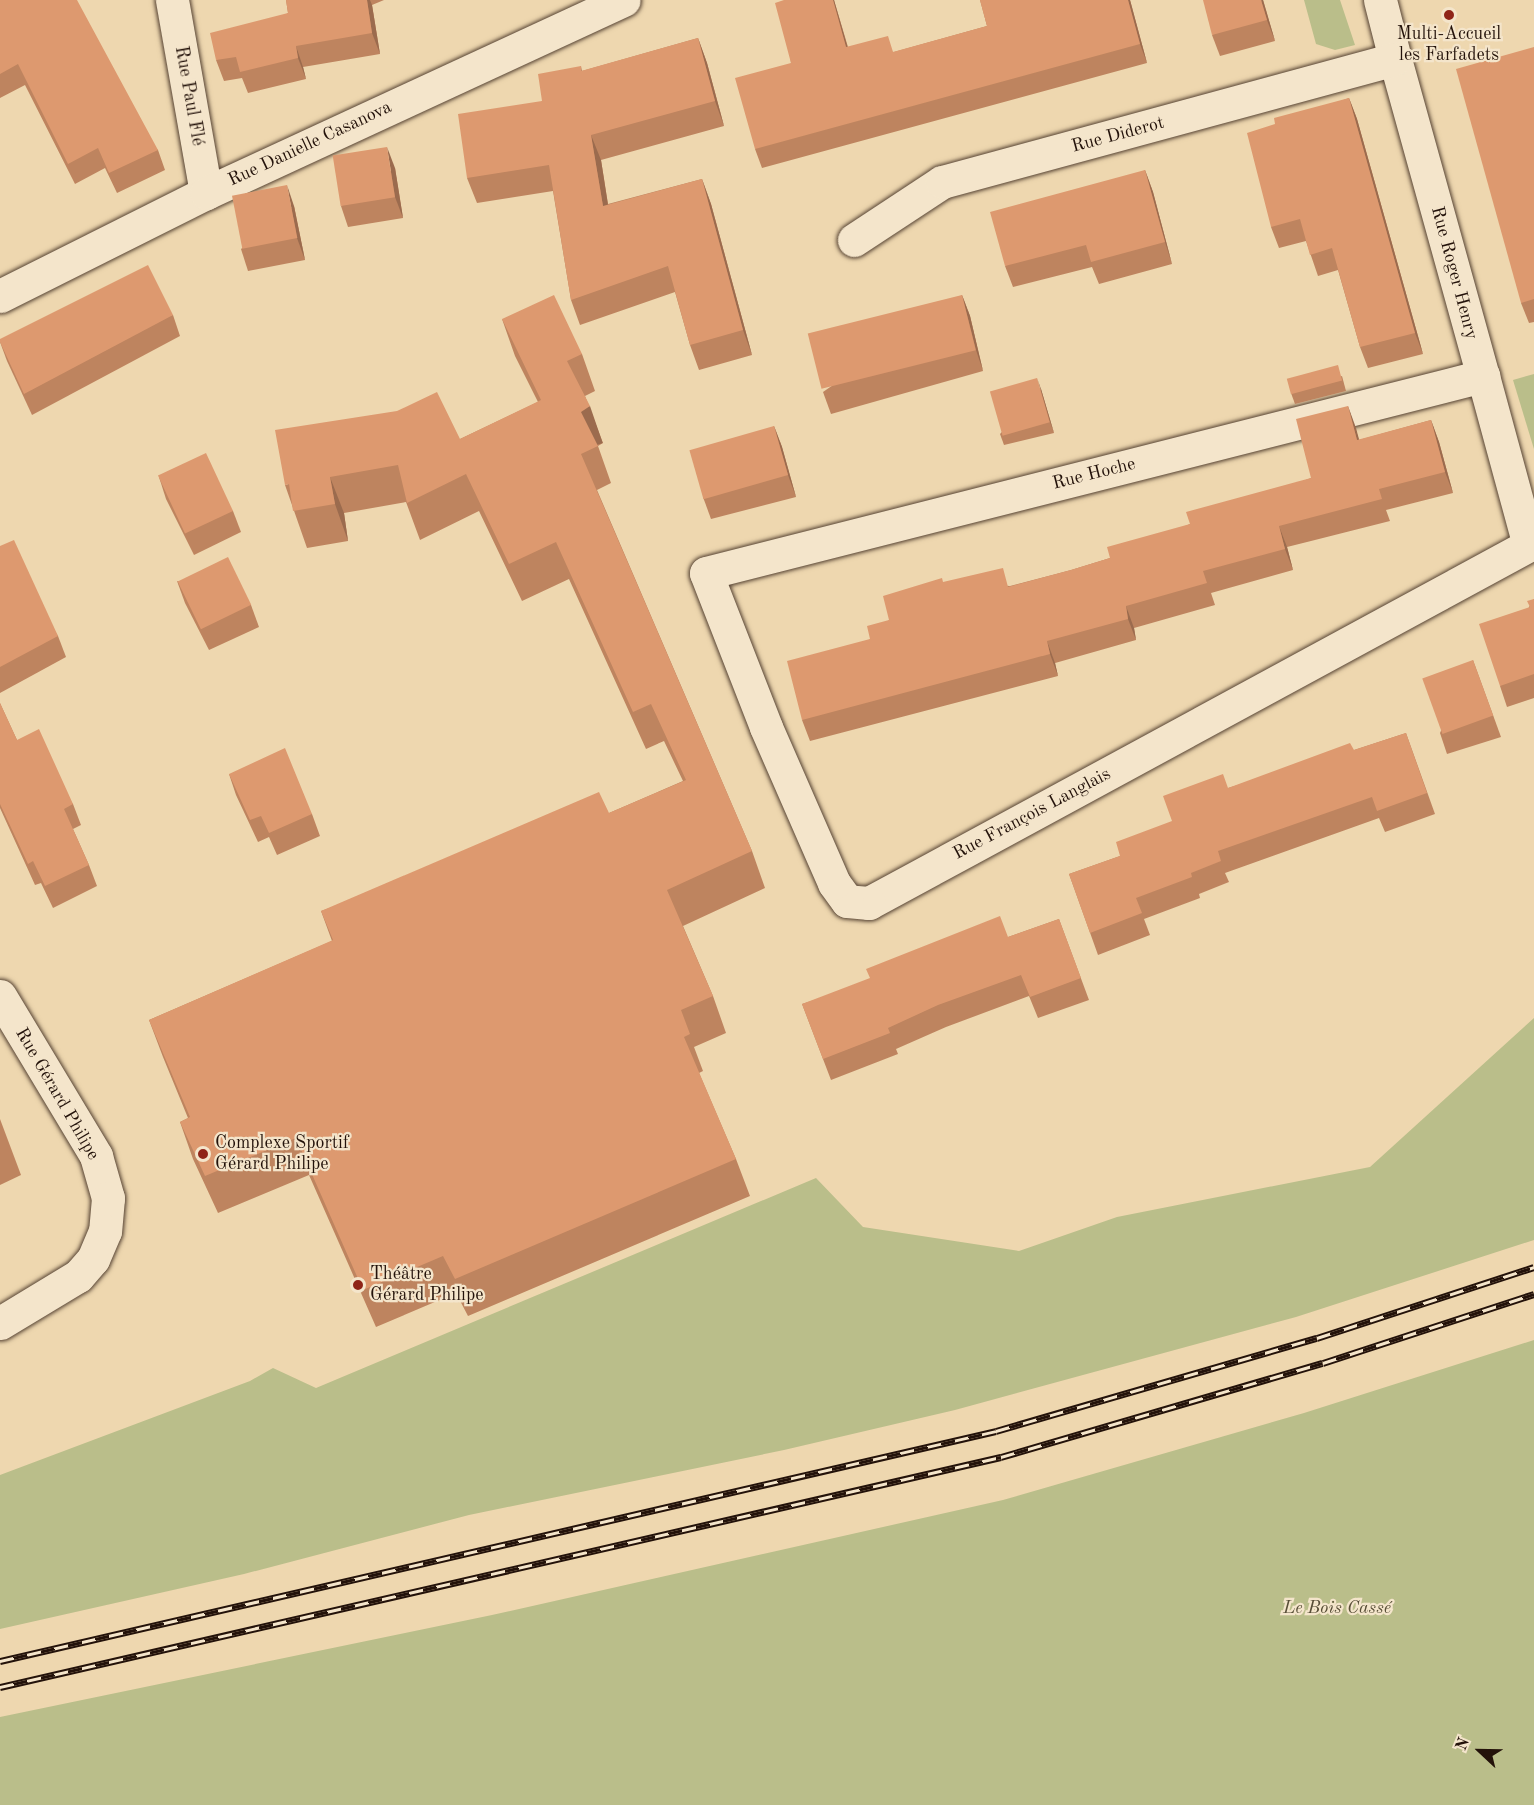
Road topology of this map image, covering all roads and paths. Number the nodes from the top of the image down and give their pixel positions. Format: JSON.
{"nodes":[{"id":1,"x":172,"y":0,"type":"edge"},
{"id":2,"x":624,"y":0,"type":"edge"},
{"id":3,"x":1380,"y":0,"type":"edge"},
{"id":4,"x":1395,"y":59,"type":"junction"},
{"id":5,"x":206,"y":193,"type":"junction"},
{"id":6,"x":854,"y":240,"type":"dead end"},
{"id":7,"x":0,"y":296,"type":"edge"},
{"id":8,"x":1483,"y":376,"type":"junction"},
{"id":9,"x":1529,"y":545,"type":"joint"},
{"id":10,"x":706,"y":573,"type":"joint"},
{"id":11,"x":0,"y":996,"type":"edge"},
{"id":12,"x":0,"y":1323,"type":"edge"}],
"edges":[{"from":1,"to":5,"type":"street","name":"Rue Paul Flé"},
{"from":2,"to":5,"type":"street","name":"Rue Danielle Casanova"},
{"from":3,"to":4,"type":"street","name":"Rue Roger Henry"},
{"from":4,"to":6,"type":"street","name":"Rue Diderot"},
{"from":4,"to":8,"type":"street","name":"Rue Roger Henry"},
{"from":5,"to":7,"type":"street","name":"Rue Danielle Casanova"},
{"from":8,"to":9,"type":"street","name":"Rue Roger Henry"},
{"from":8,"to":10,"type":"street","name":"Rue Hoche"},
{"from":9,"to":10,"type":"street","name":"Rue François Langlais"},
{"from":11,"to":12,"type":"street","name":"Rue Gérard Philipe"}]}
